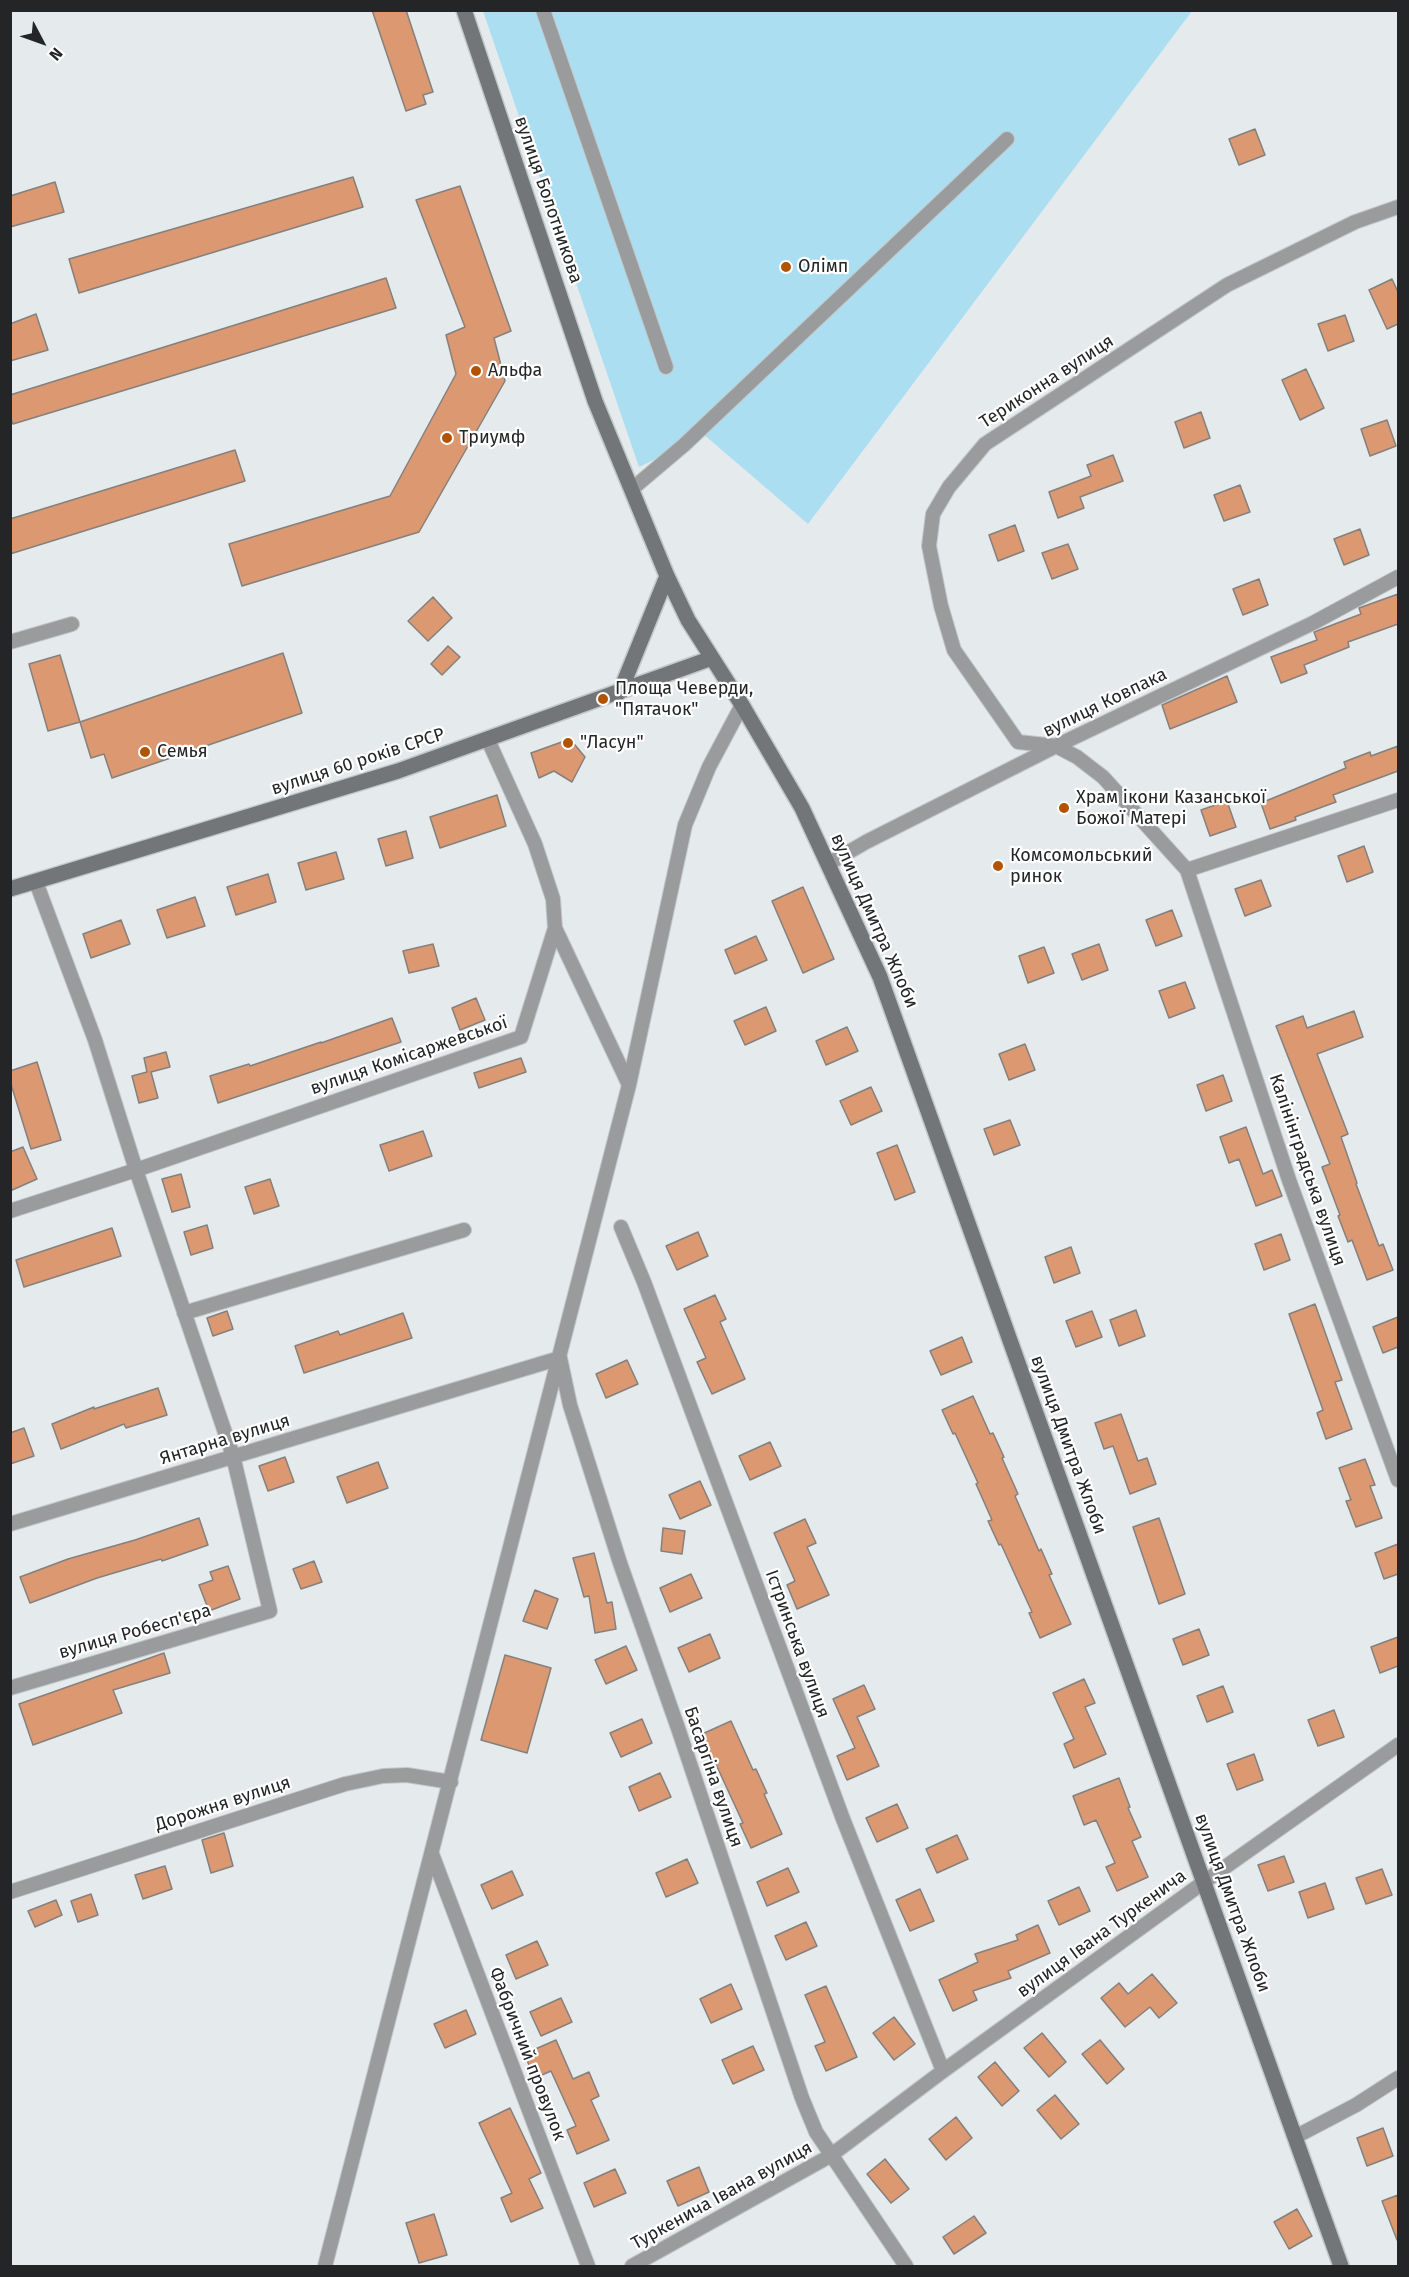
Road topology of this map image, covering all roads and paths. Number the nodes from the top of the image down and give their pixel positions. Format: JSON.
{"nodes":[{"id":1,"x":464,"y":10,"type":"edge"},
{"id":2,"x":543,"y":10,"type":"edge"},
{"id":3,"x":1006,"y":138,"type":"dead end"},
{"id":4,"x":1398,"y":207,"type":"edge"},
{"id":5,"x":666,"y":367,"type":"dead end"},
{"id":6,"x":632,"y":489,"type":"junction"},
{"id":7,"x":667,"y":576,"type":"junction"},
{"id":8,"x":1398,"y":577,"type":"edge"},
{"id":9,"x":72,"y":624,"type":"dead end"},
{"id":10,"x":10,"y":642,"type":"edge"},
{"id":11,"x":712,"y":658,"type":"junction"},
{"id":12,"x":620,"y":692,"type":"junction"},
{"id":13,"x":742,"y":705,"type":"junction"},
{"id":14,"x":488,"y":740,"type":"junction"},
{"id":15,"x":1056,"y":747,"type":"junction"},
{"id":16,"x":1398,"y":800,"type":"edge"},
{"id":17,"x":828,"y":864,"type":"junction"},
{"id":18,"x":1187,"y":870,"type":"junction"},
{"id":19,"x":36,"y":882,"type":"junction"},
{"id":20,"x":10,"y":889,"type":"edge"},
{"id":21,"x":555,"y":928,"type":"junction"},
{"id":22,"x":629,"y":1085,"type":"junction"},
{"id":23,"x":136,"y":1170,"type":"junction"},
{"id":24,"x":10,"y":1211,"type":"edge"},
{"id":25,"x":621,"y":1227,"type":"dead end"},
{"id":26,"x":464,"y":1230,"type":"dead end"},
{"id":27,"x":184,"y":1313,"type":"junction"},
{"id":28,"x":560,"y":1358,"type":"junction"},
{"id":29,"x":233,"y":1456,"type":"junction"},
{"id":30,"x":1398,"y":1480,"type":"edge"},
{"id":31,"x":10,"y":1524,"type":"edge"},
{"id":32,"x":10,"y":1688,"type":"edge"},
{"id":33,"x":1398,"y":1745,"type":"edge"},
{"id":34,"x":451,"y":1782,"type":"junction"},
{"id":35,"x":432,"y":1854,"type":"junction"},
{"id":36,"x":1204,"y":1882,"type":"junction"},
{"id":37,"x":10,"y":1892,"type":"edge"},
{"id":38,"x":943,"y":2072,"type":"junction"},
{"id":39,"x":1398,"y":2078,"type":"edge"},
{"id":40,"x":1294,"y":2137,"type":"junction"},
{"id":41,"x":830,"y":2156,"type":"junction"},
{"id":42,"x":326,"y":2266,"type":"edge"},
{"id":43,"x":588,"y":2266,"type":"edge"},
{"id":44,"x":632,"y":2266,"type":"edge"},
{"id":45,"x":906,"y":2266,"type":"edge"},
{"id":46,"x":1341,"y":2266,"type":"edge"}],
"edges":[{"from":1,"to":6,"type":"main road","name":"вулиця Болотникова"},
{"from":2,"to":5,"type":"street"},
{"from":3,"to":6,"type":"street"},
{"from":4,"to":15,"type":"street","name":"Териконна вулиця"},
{"from":6,"to":7,"type":"main road","name":"вулиця Дмитра Жлоби"},
{"from":7,"to":11,"type":"main road","name":"вулиця Дмитра Жлоби"},
{"from":7,"to":12,"type":"main road"},
{"from":8,"to":15,"type":"street","name":"вулиця Ковпака"},
{"from":9,"to":10,"type":"street"},
{"from":11,"to":12,"type":"main road","name":"вулиця 60 років СРСР"},
{"from":11,"to":13,"type":"main road","name":"вулиця Дмитра Жлоби"},
{"from":12,"to":14,"type":"main road","name":"вулиця 60 років СРСР"},
{"from":13,"to":17,"type":"main road","name":"вулиця Дмитра Жлоби"},
{"from":13,"to":22,"type":"street"},
{"from":14,"to":19,"type":"main road","name":"вулиця 60 років СРСР"},
{"from":14,"to":21,"type":"street","name":"вулиця Комісаржевської"},
{"from":15,"to":17,"type":"street","name":"вулиця Ковпака"},
{"from":15,"to":18,"type":"street"},
{"from":16,"to":18,"type":"street"},
{"from":17,"to":36,"type":"main road","name":"вулиця Дмитра Жлоби"},
{"from":18,"to":30,"type":"street","name":"Калінінградська вулиця"},
{"from":19,"to":20,"type":"main road","name":"вулиця 60 років СРСР"},
{"from":19,"to":23,"type":"street"},
{"from":21,"to":22,"type":"street"},
{"from":21,"to":23,"type":"street","name":"вулиця Комісаржевської"},
{"from":22,"to":28,"type":"street"},
{"from":23,"to":24,"type":"street","name":"вулиця Комісаржевської"},
{"from":23,"to":27,"type":"street"},
{"from":25,"to":38,"type":"street","name":"Істринська вулиця"},
{"from":26,"to":27,"type":"street"},
{"from":27,"to":29,"type":"street"},
{"from":28,"to":29,"type":"street","name":"Янтарна вулиця"},
{"from":28,"to":34,"type":"street"},
{"from":28,"to":41,"type":"street","name":"Басаргіна вулиця"},
{"from":29,"to":31,"type":"street","name":"Янтарна вулиця"},
{"from":29,"to":32,"type":"street","name":"вулиця Робесп'єра"},
{"from":33,"to":36,"type":"street","name":"вулиця Івана Туркенича"},
{"from":34,"to":35,"type":"street"},
{"from":34,"to":37,"type":"street","name":"Дорожня вулиця"},
{"from":35,"to":42,"type":"street"},
{"from":35,"to":43,"type":"street","name":"Фабричний провулок"},
{"from":36,"to":38,"type":"street","name":"вулиця Івана Туркенича"},
{"from":36,"to":40,"type":"main road","name":"вулиця Дмитра Жлоби"},
{"from":38,"to":41,"type":"street","name":"вулиця Івана Туркенича"},
{"from":39,"to":40,"type":"street"},
{"from":40,"to":46,"type":"main road","name":"вулиця Дмитра Жлоби"},
{"from":41,"to":44,"type":"street","name":"Туркенича Івана вулиця"},
{"from":41,"to":45,"type":"street","name":"Басаргіна вулиця"}]}
